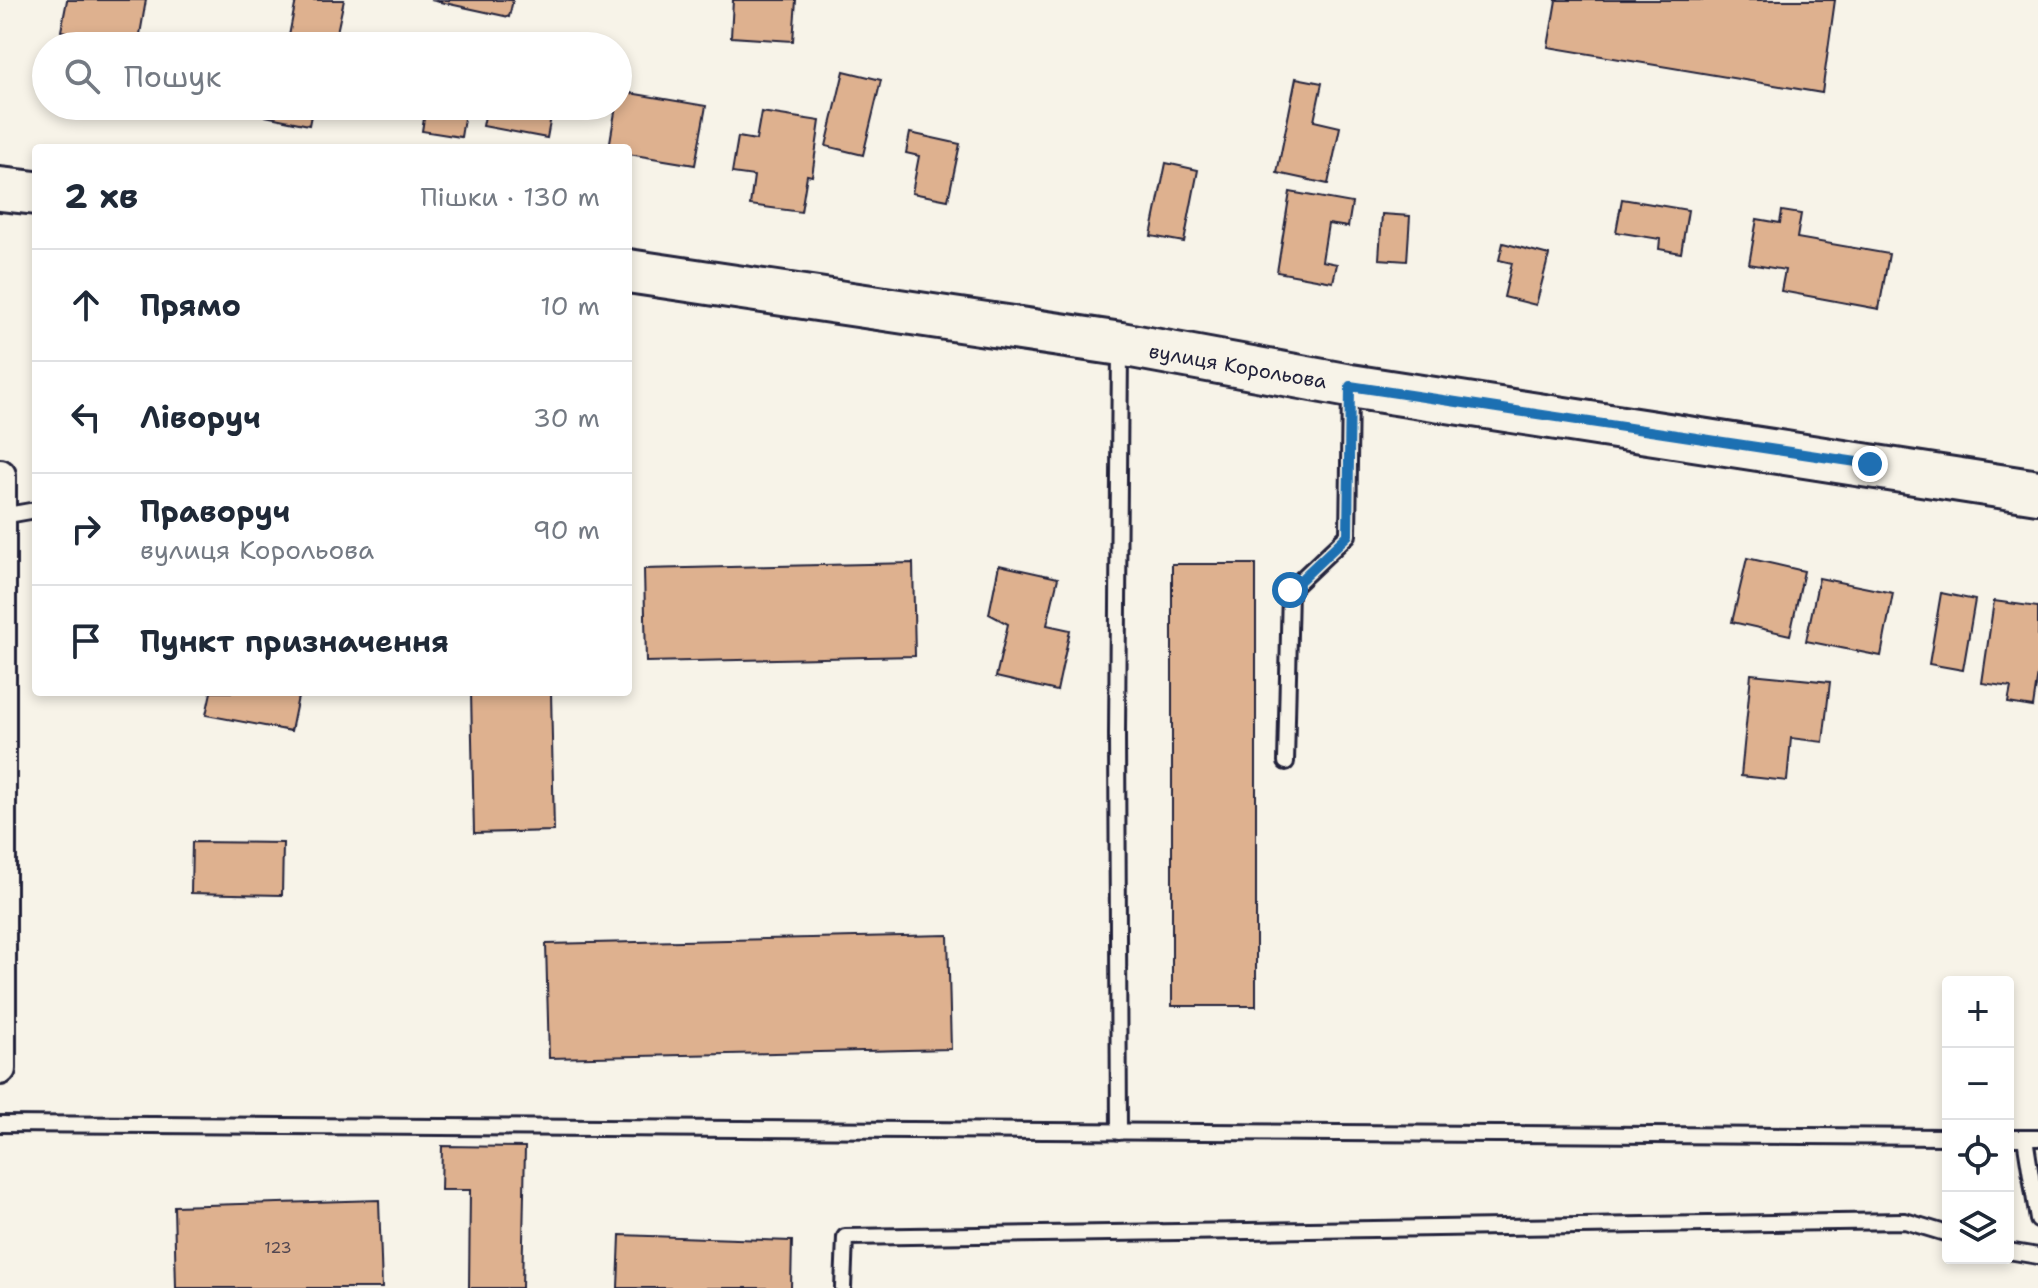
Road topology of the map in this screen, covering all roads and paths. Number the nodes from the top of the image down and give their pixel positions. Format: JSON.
{"nodes":[{"id":1,"x":0,"y":189,"type":"edge"},
{"id":2,"x":32,"y":193,"type":"edge"},
{"id":3,"x":632,"y":272,"type":"edge"},
{"id":4,"x":1121,"y":344,"type":"junction"},
{"id":5,"x":1350,"y":386,"type":"junction"},
{"id":6,"x":0,"y":475,"type":"edge"},
{"id":7,"x":2038,"y":492,"type":"edge"},
{"id":8,"x":32,"y":511,"type":"edge"},
{"id":9,"x":2,"y":516,"type":"edge"},
{"id":10,"x":1286,"y":762,"type":"dead end"},
{"id":11,"x":0,"y":1069,"type":"edge"},
{"id":12,"x":0,"y":1124,"type":"edge"},
{"id":13,"x":1119,"y":1132,"type":"junction"},
{"id":14,"x":1942,"y":1137,"type":"edge"},
{"id":15,"x":2031,"y":1138,"type":"edge"},
{"id":16,"x":2038,"y":1220,"type":"edge"},
{"id":17,"x":1942,"y":1232,"type":"edge"},
{"id":18,"x":2014,"y":1252,"type":"edge"},
{"id":19,"x":2038,"y":1256,"type":"edge"},
{"id":20,"x":843,"y":1288,"type":"edge"}],
"edges":[{"from":1,"to":2,"type":"main road"},
{"from":3,"to":4,"type":"main road","name":"вулиця Корольова"},
{"from":4,"to":5,"type":"main road","name":"вулиця Корольова"},
{"from":4,"to":13,"type":"lane"},
{"from":5,"to":7,"type":"main road","name":"вулиця Корольова"},
{"from":5,"to":10,"type":"lane"},
{"from":6,"to":9,"type":"street"},
{"from":8,"to":9,"type":"lane"},
{"from":9,"to":11,"type":"street"},
{"from":12,"to":13,"type":"lane"},
{"from":13,"to":14,"type":"lane"},
{"from":15,"to":16,"type":"lane"},
{"from":17,"to":20,"type":"lane"},
{"from":18,"to":19,"type":"lane"}]}
